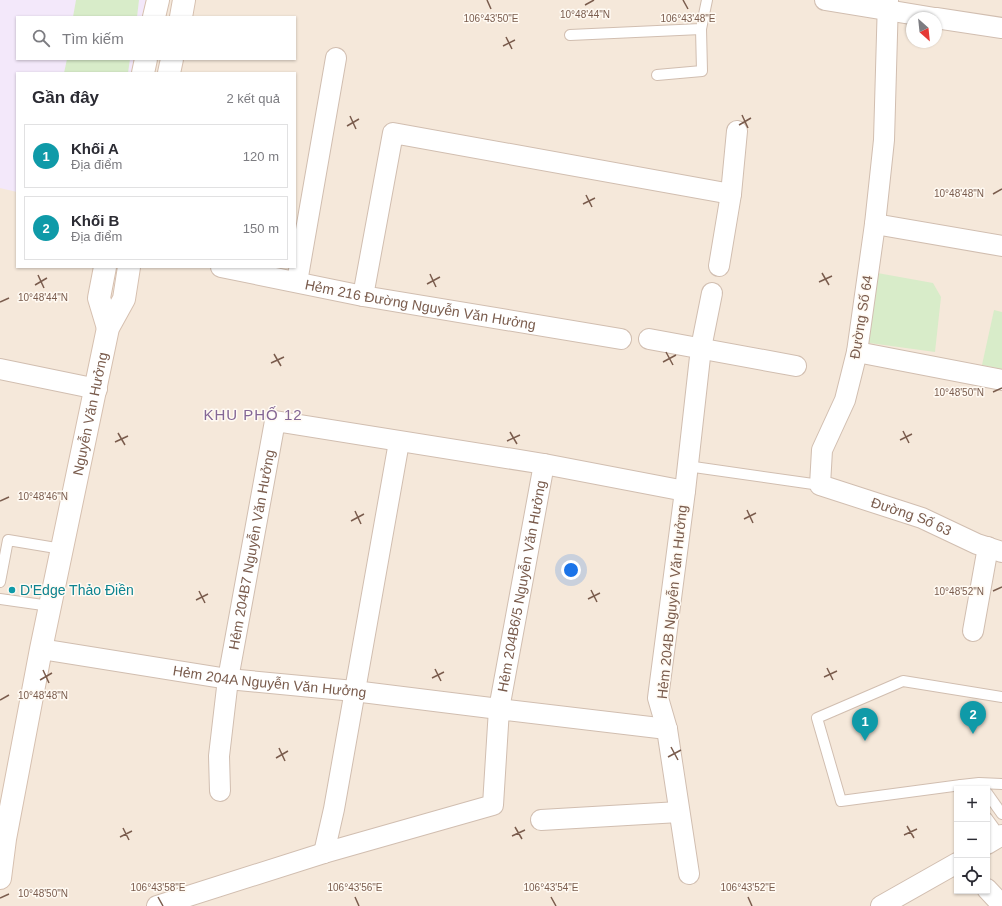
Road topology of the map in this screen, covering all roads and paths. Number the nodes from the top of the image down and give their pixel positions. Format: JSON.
{"nodes":[{"id":1,"x":158,"y":0,"type":"edge"},
{"id":2,"x":184,"y":0,"type":"edge"},
{"id":3,"x":707,"y":0,"type":"edge"},
{"id":4,"x":825,"y":0,"type":"edge"},
{"id":5,"x":888,"y":6,"type":"edge"},
{"id":6,"x":912,"y":12,"type":"edge"},
{"id":7,"x":154,"y":16,"type":"edge"},
{"id":8,"x":181,"y":16,"type":"edge"},
{"id":9,"x":942,"y":19,"type":"edge"},
{"id":10,"x":1002,"y":28,"type":"edge"},
{"id":11,"x":701,"y":29,"type":"junction"},
{"id":12,"x":570,"y":35,"type":"dead end"},
{"id":13,"x":336,"y":58,"type":"dead end"},
{"id":14,"x":146,"y":60,"type":"edge"},
{"id":15,"x":172,"y":60,"type":"edge"},
{"id":16,"x":143,"y":72,"type":"edge"},
{"id":17,"x":169,"y":72,"type":"edge"},
{"id":18,"x":657,"y":75,"type":"dead end"},
{"id":19,"x":737,"y":131,"type":"dead end"},
{"id":20,"x":731,"y":194,"type":"junction"},
{"id":21,"x":875,"y":224,"type":"junction"},
{"id":22,"x":1002,"y":246,"type":"edge"},
{"id":23,"x":719,"y":266,"type":"dead end"},
{"id":24,"x":105,"y":268,"type":"edge"},
{"id":25,"x":129,"y":268,"type":"edge"},
{"id":26,"x":226,"y":268,"type":"edge"},
{"id":27,"x":297,"y":282,"type":"junction"},
{"id":28,"x":712,"y":293,"type":"dead end"},
{"id":29,"x":363,"y":296,"type":"junction"},
{"id":30,"x":108,"y":328,"type":"junction"},
{"id":31,"x":621,"y":339,"type":"dead end"},
{"id":32,"x":649,"y":339,"type":"dead end"},
{"id":33,"x":701,"y":348,"type":"junction"},
{"id":34,"x":857,"y":352,"type":"junction"},
{"id":35,"x":796,"y":366,"type":"dead end"},
{"id":36,"x":0,"y":368,"type":"edge"},
{"id":37,"x":1002,"y":380,"type":"edge"},
{"id":38,"x":97,"y":389,"type":"junction"},
{"id":39,"x":275,"y":421,"type":"joint"},
{"id":40,"x":399,"y":442,"type":"junction"},
{"id":41,"x":544,"y":464,"type":"junction"},
{"id":42,"x":688,"y":466,"type":"junction"},
{"id":43,"x":820,"y":485,"type":"junction"},
{"id":44,"x":685,"y":491,"type":"junction"},
{"id":45,"x":62,"y":549,"type":"junction"},
{"id":46,"x":995,"y":549,"type":"edge"},
{"id":47,"x":0,"y":582,"type":"edge"},
{"id":48,"x":0,"y":599,"type":"edge"},
{"id":49,"x":50,"y":606,"type":"junction"},
{"id":50,"x":973,"y":631,"type":"dead end"},
{"id":51,"x":41,"y":649,"type":"junction"},
{"id":52,"x":228,"y":679,"type":"junction"},
{"id":53,"x":354,"y":691,"type":"junction"},
{"id":54,"x":1002,"y":697,"type":"edge"},
{"id":55,"x":499,"y":709,"type":"junction"},
{"id":56,"x":666,"y":729,"type":"junction"},
{"id":57,"x":1002,"y":784,"type":"edge"},
{"id":58,"x":982,"y":786,"type":"edge"},
{"id":59,"x":954,"y":788,"type":"edge"},
{"id":60,"x":220,"y":790,"type":"dead end"},
{"id":61,"x":990,"y":797,"type":"edge"},
{"id":62,"x":679,"y":812,"type":"junction"},
{"id":63,"x":1002,"y":814,"type":"edge"},
{"id":64,"x":541,"y":820,"type":"dead end"},
{"id":65,"x":989,"y":822,"type":"edge"},
{"id":66,"x":996,"y":838,"type":"edge"},
{"id":67,"x":2,"y":839,"type":"edge"},
{"id":68,"x":324,"y":853,"type":"junction"},
{"id":69,"x":954,"y":865,"type":"edge"},
{"id":70,"x":689,"y":874,"type":"dead end"},
{"id":71,"x":0,"y":878,"type":"edge"},
{"id":72,"x":990,"y":892,"type":"edge"},
{"id":73,"x":1002,"y":905,"type":"edge"},
{"id":74,"x":159,"y":906,"type":"edge"},
{"id":75,"x":881,"y":906,"type":"edge"}],
"edges":[{"from":1,"to":7,"type":"main road"},
{"from":2,"to":8,"type":"main road"},
{"from":3,"to":11,"type":"lane"},
{"from":4,"to":5,"type":"street"},
{"from":5,"to":6,"type":"street"},
{"from":5,"to":21,"type":"street","name":"Đường Số 64"},
{"from":9,"to":10,"type":"street"},
{"from":11,"to":12,"type":"lane"},
{"from":11,"to":18,"type":"lane"},
{"from":13,"to":27,"type":"street"},
{"from":14,"to":16,"type":"main road"},
{"from":15,"to":17,"type":"main road"},
{"from":19,"to":20,"type":"street"},
{"from":20,"to":23,"type":"street"},
{"from":20,"to":29,"type":"street"},
{"from":21,"to":22,"type":"street"},
{"from":21,"to":34,"type":"street","name":"Đường Số 64"},
{"from":24,"to":30,"type":"main road","name":"Nguyễn Văn Hưởng"},
{"from":25,"to":30,"type":"main road","name":"Nguyễn Văn Hưởng"},
{"from":26,"to":27,"type":"street","name":"Hẻm 216 Đường Nguyễn Văn Hưởng"},
{"from":27,"to":29,"type":"street","name":"Hẻm 216 Đường Nguyễn Văn Hưởng"},
{"from":28,"to":33,"type":"street"},
{"from":29,"to":31,"type":"street","name":"Hẻm 216 Đường Nguyễn Văn Hưởng"},
{"from":30,"to":38,"type":"main road","name":"Nguyễn Văn Hưởng"},
{"from":32,"to":33,"type":"street"},
{"from":33,"to":35,"type":"street"},
{"from":33,"to":42,"type":"street"},
{"from":34,"to":37,"type":"street"},
{"from":34,"to":43,"type":"street","name":"Đường Số 64"},
{"from":36,"to":38,"type":"street"},
{"from":38,"to":45,"type":"main road","name":"Nguyễn Văn Hưởng"},
{"from":39,"to":40,"type":"street","name":"Hẻm 204B Nguyễn Văn Hưởng"},
{"from":39,"to":52,"type":"street","name":"Hẻm 204B7 Nguyễn Văn Hưởng"},
{"from":40,"to":41,"type":"street","name":"Hẻm 204B Nguyễn Văn Hưởng"},
{"from":40,"to":53,"type":"street"},
{"from":41,"to":44,"type":"street","name":"Hẻm 204B Nguyễn Văn Hưởng"},
{"from":41,"to":55,"type":"street","name":"Hẻm 204B6/5 Nguyễn Văn Hưởng"},
{"from":42,"to":43,"type":"lane"},
{"from":42,"to":44,"type":"street"},
{"from":43,"to":46,"type":"street","name":"Đường Số 63"},
{"from":44,"to":56,"type":"street","name":"Hẻm 204B Nguyễn Văn Hưởng"},
{"from":45,"to":47,"type":"lane"},
{"from":45,"to":49,"type":"main road","name":"Nguyễn Văn Hưởng"},
{"from":46,"to":50,"type":"street"},
{"from":48,"to":49,"type":"lane"},
{"from":49,"to":51,"type":"main road","name":"Nguyễn Văn Hưởng"},
{"from":51,"to":52,"type":"street","name":"Hẻm 204A Nguyễn Văn Hưởng"},
{"from":51,"to":67,"type":"main road","name":"Nguyễn Văn Hưởng"},
{"from":52,"to":53,"type":"street","name":"Hẻm 204A Nguyễn Văn Hưởng"},
{"from":52,"to":60,"type":"street"},
{"from":53,"to":55,"type":"street","name":"Hẻm 204A Nguyễn Văn Hưởng"},
{"from":53,"to":68,"type":"street"},
{"from":54,"to":59,"type":"lane"},
{"from":55,"to":56,"type":"street"},
{"from":55,"to":68,"type":"street"},
{"from":56,"to":62,"type":"street","name":"Hẻm 204B Nguyễn Văn Hưởng"},
{"from":57,"to":58,"type":"lane"},
{"from":61,"to":63,"type":"lane"},
{"from":62,"to":64,"type":"street"},
{"from":62,"to":70,"type":"street","name":"Hẻm 204B Nguyễn Văn Hưởng"},
{"from":65,"to":66,"type":"lane"},
{"from":67,"to":71,"type":"main road","name":"Nguyễn Văn Hưởng"},
{"from":68,"to":74,"type":"street"},
{"from":69,"to":75,"type":"street"},
{"from":72,"to":73,"type":"street"}]}
